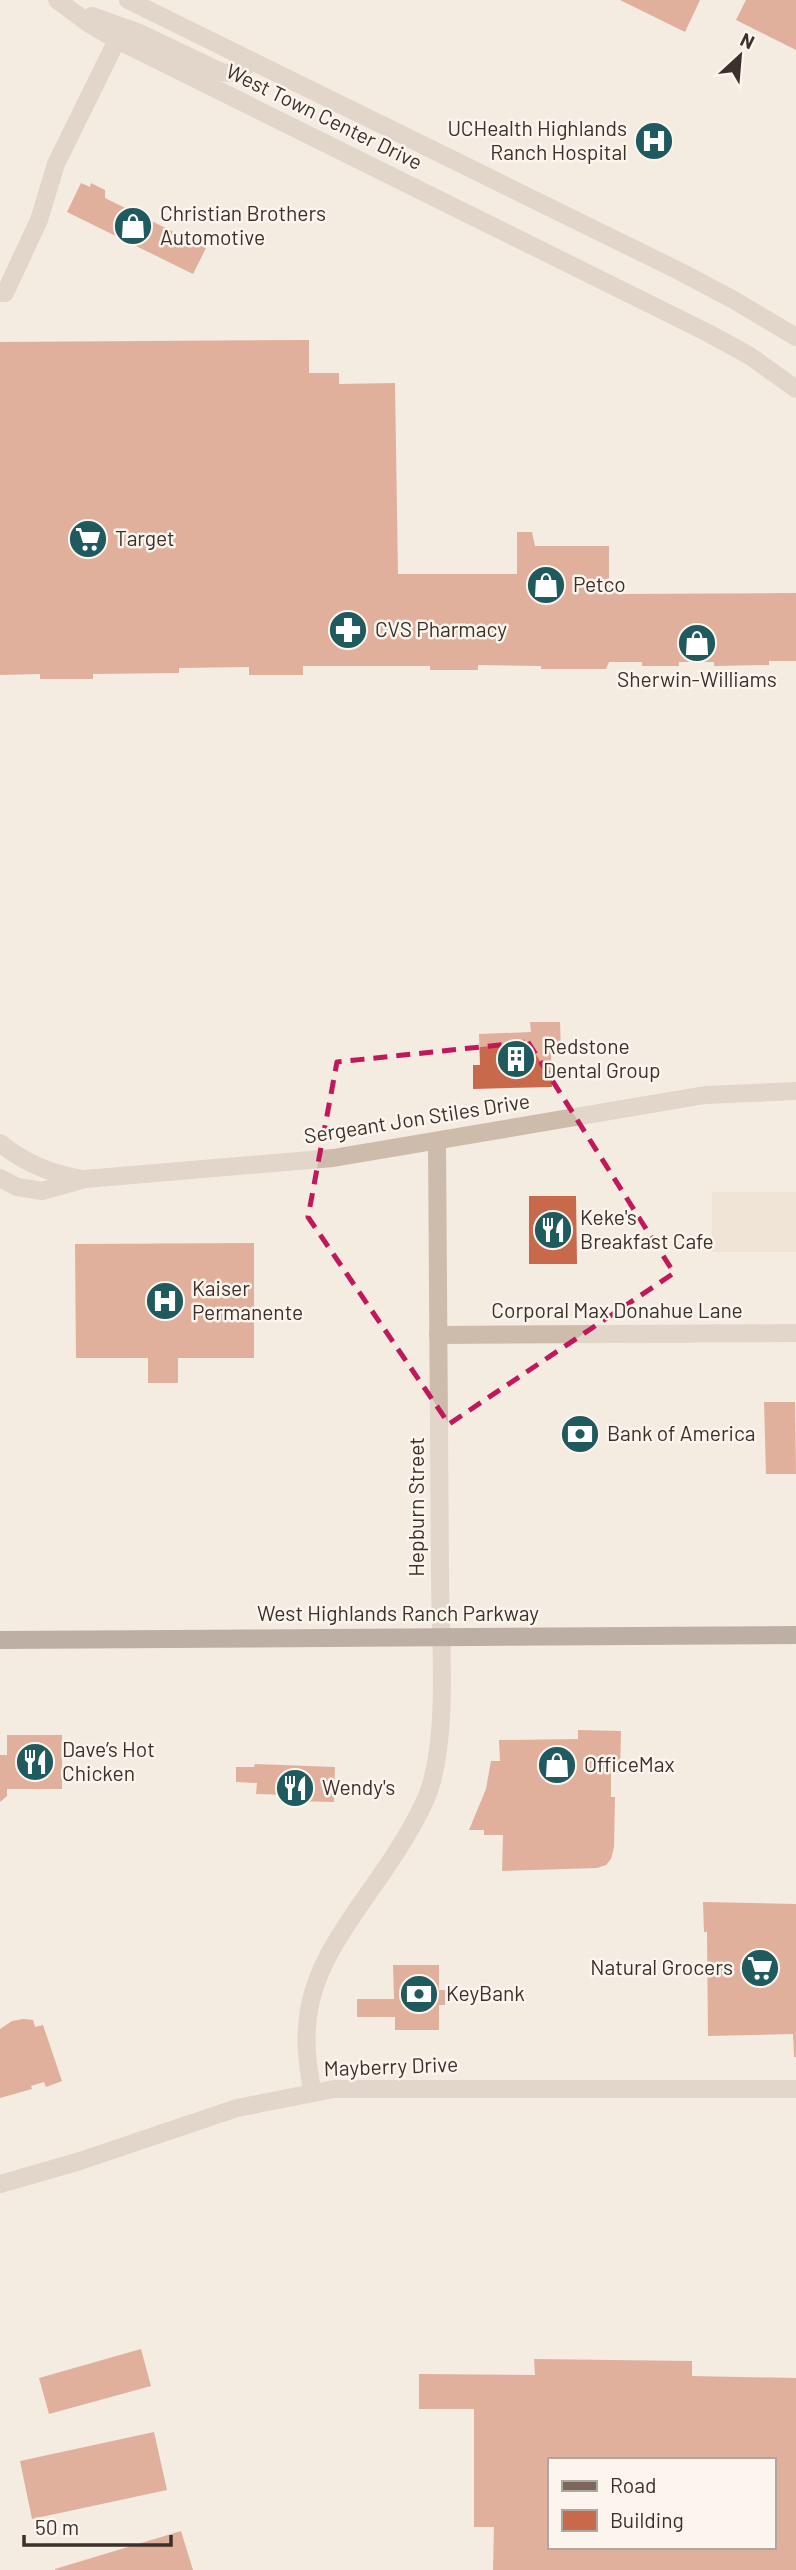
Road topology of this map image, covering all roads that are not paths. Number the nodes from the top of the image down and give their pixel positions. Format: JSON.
{"nodes":[{"id":1,"x":128,"y":0,"type":"edge"},
{"id":2,"x":61,"y":4,"type":"edge"},
{"id":3,"x":117,"y":40,"type":"junction"},
{"id":4,"x":252,"y":61,"type":"junction"},
{"id":5,"x":0,"y":293,"type":"edge"},
{"id":6,"x":796,"y":337,"type":"edge"},
{"id":7,"x":796,"y":389,"type":"edge"},
{"id":8,"x":796,"y":1091,"type":"edge"},
{"id":9,"x":437,"y":1141,"type":"junction"},
{"id":10,"x":0,"y":1143,"type":"edge"},
{"id":11,"x":0,"y":1178,"type":"edge"},
{"id":12,"x":85,"y":1179,"type":"junction"},
{"id":13,"x":796,"y":1332,"type":"edge"},
{"id":14,"x":438,"y":1335,"type":"junction"},
{"id":15,"x":796,"y":1635,"type":"edge"},
{"id":16,"x":441,"y":1637,"type":"junction"},
{"id":17,"x":0,"y":1640,"type":"edge"},
{"id":18,"x":796,"y":2089,"type":"edge"},
{"id":19,"x":313,"y":2091,"type":"junction"},
{"id":20,"x":0,"y":2184,"type":"edge"}],
"edges":[{"from":1,"to":4,"type":"street","name":"West Town Center Drive"},
{"from":2,"to":3,"type":"street","name":"West Town Center Drive"},
{"from":2,"to":4,"type":"street"},
{"from":3,"to":5,"type":"street"},
{"from":3,"to":7,"type":"street","name":"West Town Center Drive"},
{"from":4,"to":6,"type":"street","name":"West Town Center Drive"},
{"from":8,"to":9,"type":"street","name":"Sergeant Jon Stiles Drive"},
{"from":9,"to":12,"type":"street","name":"Sergeant Jon Stiles Drive"},
{"from":9,"to":14,"type":"street","name":"Hepburn Street"},
{"from":10,"to":12,"type":"street","name":"Sergeant Jon Stiles Drive"},
{"from":11,"to":12,"type":"street","name":"Sergeant Jon Stiles Drive"},
{"from":13,"to":14,"type":"street","name":"Corporal Max Donahue Lane"},
{"from":14,"to":16,"type":"street","name":"Hepburn Street"},
{"from":15,"to":16,"type":"main road","name":"West Highlands Ranch Parkway"},
{"from":16,"to":17,"type":"main road","name":"West Highlands Ranch Parkway"},
{"from":16,"to":19,"type":"street","name":"Hepburn Street"},
{"from":18,"to":19,"type":"street","name":"Mayberry Drive"},
{"from":19,"to":20,"type":"street","name":"Mayberry Drive"}]}
